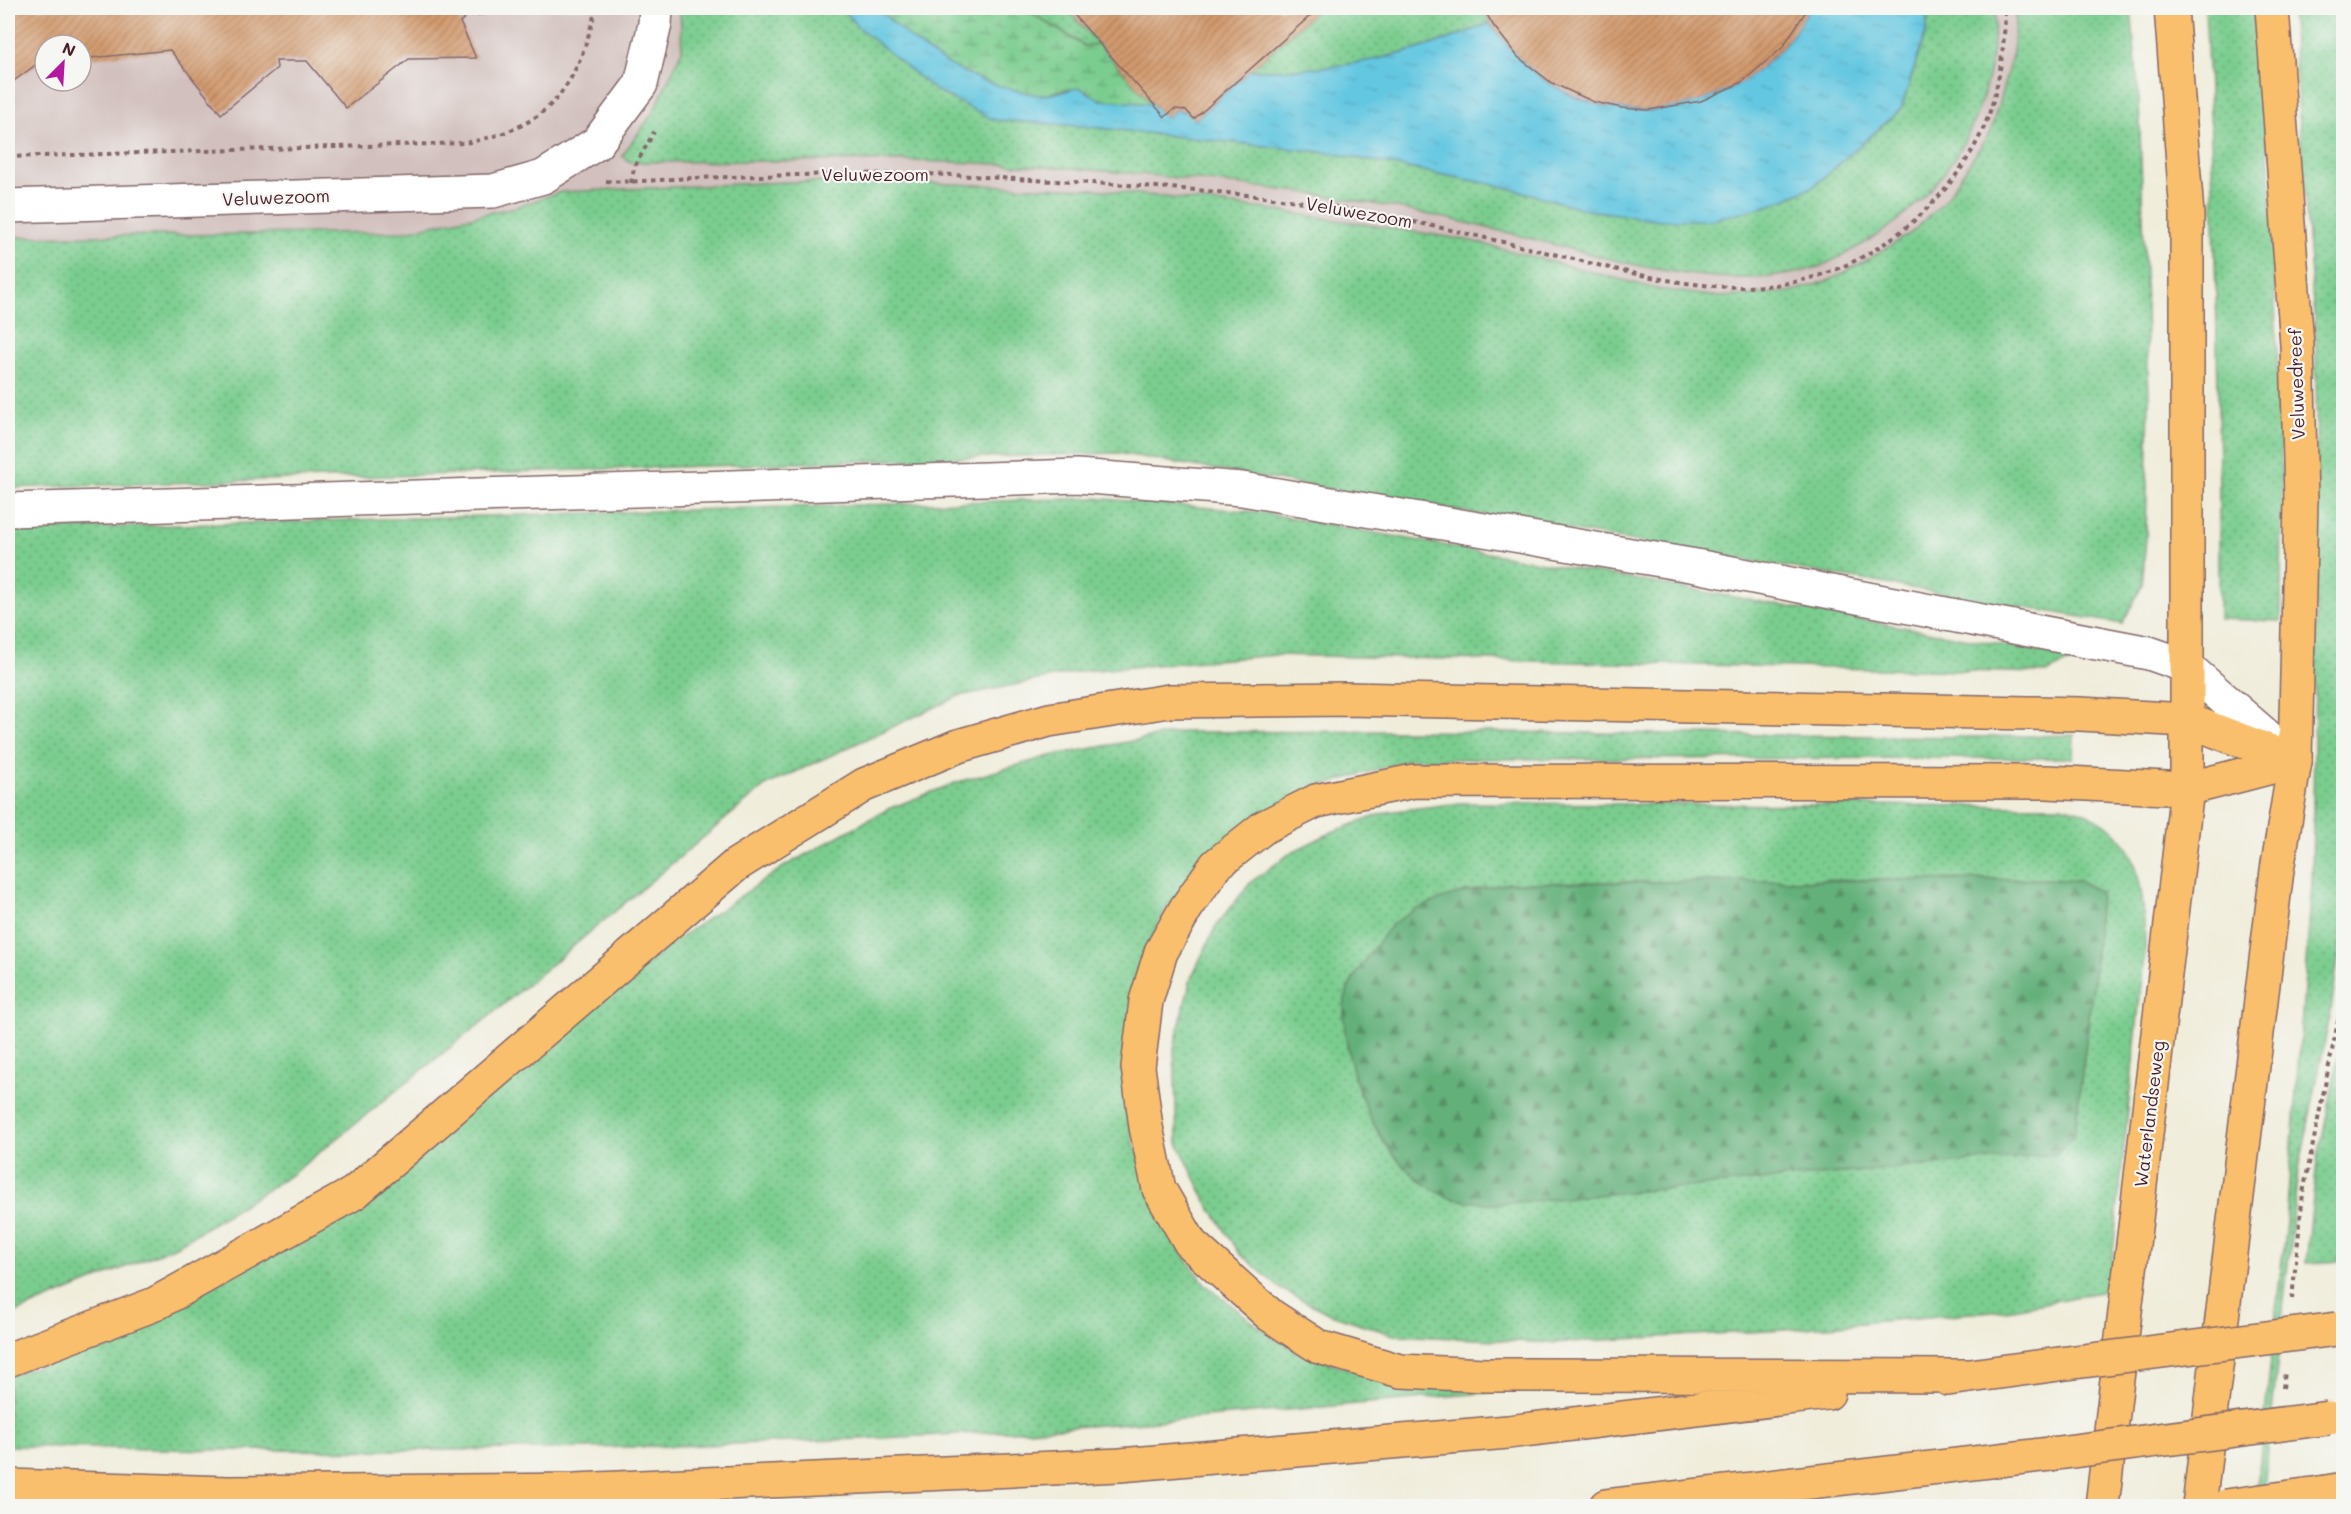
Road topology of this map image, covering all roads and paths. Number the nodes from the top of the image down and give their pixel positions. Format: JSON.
{"nodes":[{"id":1,"x":596,"y":8,"type":"edge"},
{"id":2,"x":656,"y":8,"type":"edge"},
{"id":3,"x":2005,"y":8,"type":"edge"},
{"id":4,"x":2171,"y":8,"type":"edge"},
{"id":5,"x":2272,"y":8,"type":"edge"},
{"id":6,"x":8,"y":156,"type":"edge"},
{"id":7,"x":598,"y":181,"type":"dead end"},
{"id":8,"x":8,"y":206,"type":"edge"},
{"id":9,"x":8,"y":510,"type":"edge"},
{"id":10,"x":2186,"y":666,"type":"junction"},
{"id":11,"x":2187,"y":720,"type":"junction"},
{"id":12,"x":2295,"y":761,"type":"junction"},
{"id":13,"x":2187,"y":789,"type":"junction"},
{"id":14,"x":2343,"y":992,"type":"edge"},
{"id":15,"x":2291,"y":1308,"type":"dead end"},
{"id":16,"x":2340,"y":1329,"type":"edge"},
{"id":17,"x":8,"y":1360,"type":"edge"},
{"id":18,"x":2285,"y":1366,"type":"dead end"},
{"id":19,"x":1970,"y":1376,"type":"junction"},
{"id":20,"x":2283,"y":1390,"type":"dead end"},
{"id":21,"x":2336,"y":1416,"type":"edge"},
{"id":22,"x":8,"y":1486,"type":"edge"},
{"id":23,"x":2332,"y":1491,"type":"edge"},
{"id":24,"x":1606,"y":1506,"type":"edge"},
{"id":25,"x":2102,"y":1506,"type":"edge"},
{"id":26,"x":2199,"y":1506,"type":"edge"},
{"id":27,"x":2226,"y":1506,"type":"edge"}],
"edges":[{"from":1,"to":6,"type":"path"},
{"from":2,"to":8,"type":"street","name":"Veluwezoom"},
{"from":3,"to":7,"type":"path","name":"Veluwezoom"},
{"from":4,"to":10,"type":"main road"},
{"from":5,"to":12,"type":"main road","name":"Veluwedreef"},
{"from":9,"to":10,"type":"street"},
{"from":10,"to":11,"type":"main road"},
{"from":10,"to":12,"type":"street"},
{"from":11,"to":12,"type":"main road"},
{"from":11,"to":13,"type":"main road","name":"Waterlandseweg"},
{"from":11,"to":17,"type":"main road"},
{"from":12,"to":13,"type":"main road"},
{"from":12,"to":26,"type":"main road"},
{"from":13,"to":19,"type":"main road"},
{"from":13,"to":25,"type":"main road","name":"Waterlandseweg"},
{"from":14,"to":15,"type":"path"},
{"from":16,"to":19,"type":"main road","bridge":true},
{"from":18,"to":20,"type":"path"},
{"from":19,"to":22,"type":"main road"},
{"from":21,"to":24,"type":"main road","bridge":true},
{"from":23,"to":27,"type":"main road","bridge":true}]}
